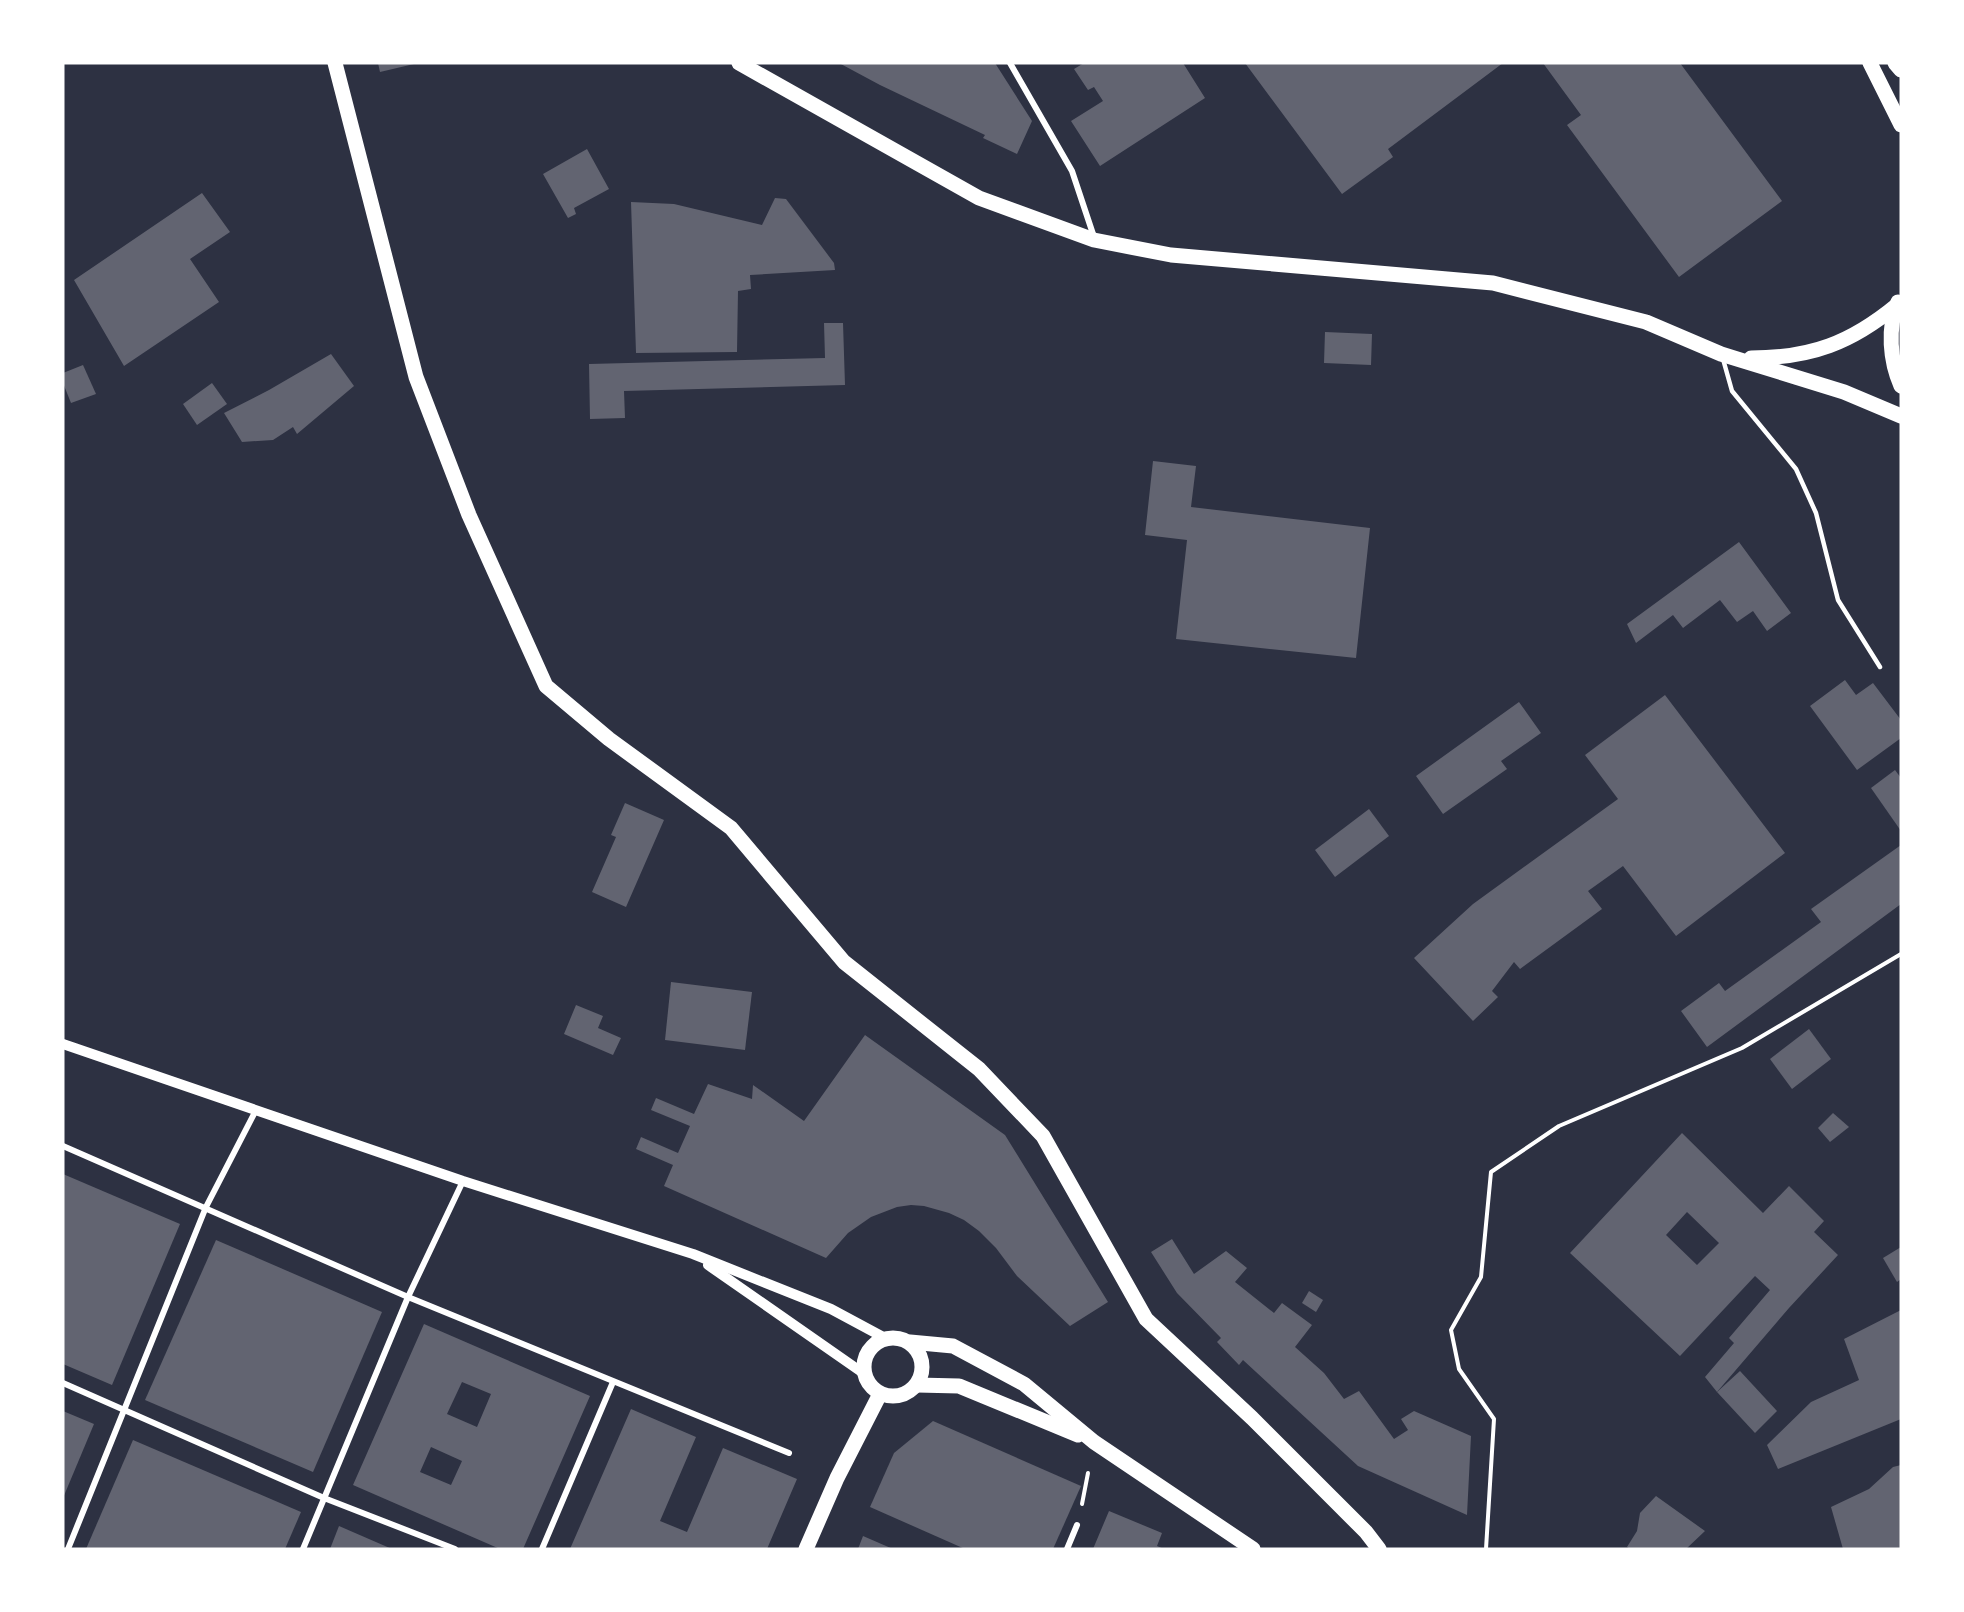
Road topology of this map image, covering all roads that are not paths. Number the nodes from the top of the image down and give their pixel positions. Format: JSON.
{"nodes":[{"id":1,"x":334,"y":63,"type":"edge"},
{"id":2,"x":739,"y":63,"type":"edge"},
{"id":3,"x":1010,"y":63,"type":"edge"},
{"id":4,"x":1870,"y":63,"type":"edge"},
{"id":5,"x":1895,"y":63,"type":"edge"},
{"id":6,"x":1901,"y":70,"type":"edge"},
{"id":7,"x":1901,"y":124,"type":"edge"},
{"id":8,"x":1094,"y":240,"type":"junction"},
{"id":9,"x":1899,"y":301,"type":"edge"},
{"id":10,"x":1721,"y":354,"type":"junction"},
{"id":11,"x":1901,"y":386,"type":"edge"},
{"id":12,"x":1901,"y":416,"type":"edge"},
{"id":13,"x":1880,"y":667,"type":"dead end"},
{"id":14,"x":63,"y":1044,"type":"edge"},
{"id":15,"x":256,"y":1110,"type":"junction"},
{"id":16,"x":63,"y":1146,"type":"edge"},
{"id":17,"x":463,"y":1181,"type":"junction"},
{"id":18,"x":206,"y":1207,"type":"junction"},
{"id":19,"x":693,"y":1254,"type":"junction"},
{"id":20,"x":408,"y":1296,"type":"junction"},
{"id":21,"x":885,"y":1338,"type":"junction"},
{"id":22,"x":910,"y":1342,"type":"junction"},
{"id":23,"x":863,"y":1373,"type":"junction"},
{"id":24,"x":613,"y":1382,"type":"junction"},
{"id":25,"x":63,"y":1383,"type":"edge"},
{"id":26,"x":917,"y":1385,"type":"junction"},
{"id":27,"x":880,"y":1394,"type":"junction"},
{"id":28,"x":124,"y":1409,"type":"junction"},
{"id":29,"x":1094,"y":1442,"type":"junction"},
{"id":30,"x":789,"y":1453,"type":"dead end"},
{"id":31,"x":324,"y":1498,"type":"junction"},
{"id":32,"x":1077,"y":1525,"type":"road end"},
{"id":33,"x":68,"y":1549,"type":"edge"},
{"id":34,"x":303,"y":1549,"type":"edge"},
{"id":35,"x":455,"y":1549,"type":"edge"},
{"id":36,"x":542,"y":1549,"type":"edge"},
{"id":37,"x":806,"y":1549,"type":"edge"},
{"id":38,"x":1067,"y":1549,"type":"edge"},
{"id":39,"x":1254,"y":1549,"type":"edge"},
{"id":40,"x":1379,"y":1549,"type":"edge"}],
"edges":[{"from":1,"to":40,"type":"main road"},
{"from":2,"to":8,"type":"main road"},
{"from":3,"to":8,"type":"street"},
{"from":4,"to":7,"type":"main road"},
{"from":5,"to":6,"type":"main road"},
{"from":8,"to":10,"type":"main road"},
{"from":9,"to":10,"type":"main road"},
{"from":9,"to":11,"type":"main road"},
{"from":10,"to":12,"type":"main road"},
{"from":10,"to":13,"type":"lane"},
{"from":14,"to":15,"type":"street"},
{"from":15,"to":17,"type":"street"},
{"from":15,"to":18,"type":"street"},
{"from":16,"to":18,"type":"street"},
{"from":17,"to":19,"type":"street"},
{"from":17,"to":20,"type":"street"},
{"from":18,"to":20,"type":"street"},
{"from":18,"to":28,"type":"street"},
{"from":19,"to":21,"type":"street"},
{"from":19,"to":23,"type":"street"},
{"from":20,"to":24,"type":"street"},
{"from":20,"to":31,"type":"street"},
{"from":21,"to":22,"type":"main road"},
{"from":21,"to":23,"type":"main road"},
{"from":22,"to":26,"type":"main road"},
{"from":22,"to":29,"type":"main road"},
{"from":23,"to":27,"type":"main road"},
{"from":24,"to":30,"type":"street"},
{"from":24,"to":36,"type":"street"},
{"from":25,"to":28,"type":"street"},
{"from":26,"to":27,"type":"main road"},
{"from":26,"to":29,"type":"main road"},
{"from":27,"to":37,"type":"main road"},
{"from":28,"to":31,"type":"street"},
{"from":28,"to":33,"type":"street"},
{"from":29,"to":39,"type":"main road"},
{"from":31,"to":34,"type":"street"},
{"from":31,"to":35,"type":"street"},
{"from":32,"to":38,"type":"street"}]}
